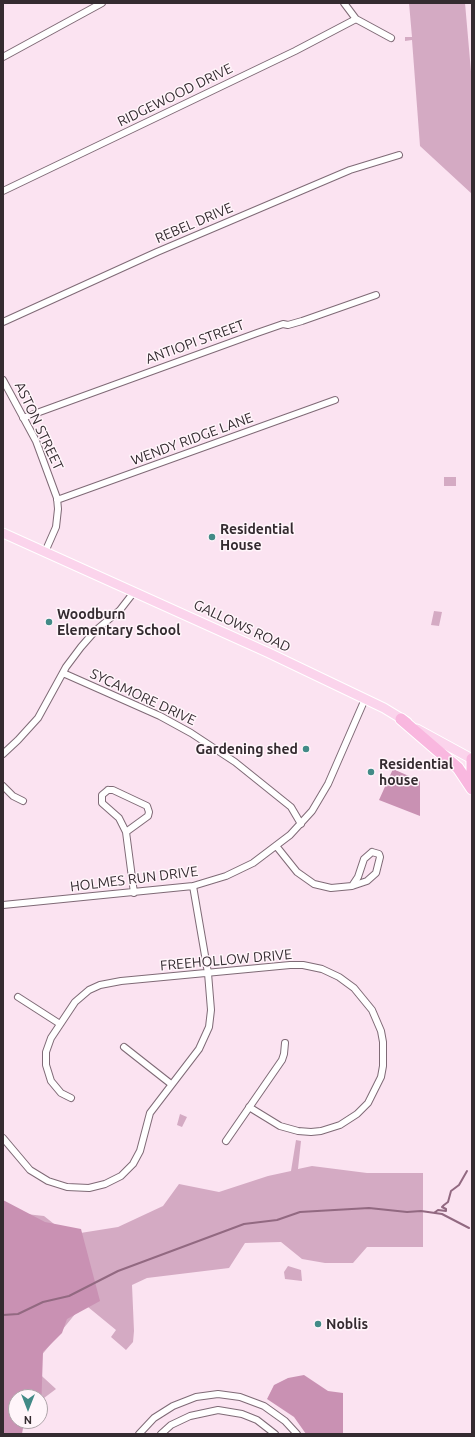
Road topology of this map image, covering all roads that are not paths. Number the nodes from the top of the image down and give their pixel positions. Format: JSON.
{"nodes":[{"id":1,"x":102,"y":3,"type":"edge"},
{"id":2,"x":344,"y":3,"type":"edge"},
{"id":3,"x":356,"y":19,"type":"junction"},
{"id":4,"x":391,"y":38,"type":"dead end"},
{"id":5,"x":3,"y":57,"type":"edge"},
{"id":6,"x":399,"y":155,"type":"dead end"},
{"id":7,"x":3,"y":191,"type":"edge"},
{"id":8,"x":376,"y":295,"type":"dead end"},
{"id":9,"x":3,"y":322,"type":"edge"},
{"id":10,"x":3,"y":380,"type":"edge"},
{"id":11,"x":335,"y":400,"type":"dead end"},
{"id":12,"x":23,"y":418,"type":"junction"},
{"id":13,"x":57,"y":500,"type":"junction"},
{"id":14,"x":3,"y":533,"type":"edge"},
{"id":15,"x":45,"y":552,"type":"junction"},
{"id":16,"x":134,"y":592,"type":"junction"},
{"id":17,"x":63,"y":673,"type":"junction"},
{"id":18,"x":365,"y":699,"type":"junction"},
{"id":19,"x":401,"y":719,"type":"junction"},
{"id":20,"x":422,"y":732,"type":"junction"},
{"id":21,"x":3,"y":754,"type":"edge"},
{"id":22,"x":472,"y":759,"type":"edge"},
{"id":23,"x":472,"y":775,"type":"edge"},
{"id":24,"x":3,"y":786,"type":"edge"},
{"id":25,"x":472,"y":789,"type":"edge"},
{"id":26,"x":23,"y":801,"type":"dead end"},
{"id":27,"x":301,"y":824,"type":"junction"},
{"id":28,"x":126,"y":832,"type":"junction"},
{"id":29,"x":277,"y":847,"type":"junction"},
{"id":30,"x":193,"y":886,"type":"junction"},
{"id":31,"x":352,"y":886,"type":"junction"},
{"id":32,"x":134,"y":892,"type":"junction"},
{"id":33,"x":3,"y":905,"type":"edge"},
{"id":34,"x":208,"y":973,"type":"junction"},
{"id":35,"x":18,"y":997,"type":"dead end"},
{"id":36,"x":60,"y":1024,"type":"junction"},
{"id":37,"x":285,"y":1042,"type":"dead end"},
{"id":38,"x":124,"y":1047,"type":"dead end"},
{"id":39,"x":171,"y":1084,"type":"junction"},
{"id":40,"x":71,"y":1098,"type":"dead end"},
{"id":41,"x":249,"y":1107,"type":"junction"},
{"id":42,"x":3,"y":1138,"type":"edge"},
{"id":43,"x":226,"y":1141,"type":"dead end"},
{"id":44,"x":140,"y":1434,"type":"edge"},
{"id":45,"x":161,"y":1434,"type":"edge"},
{"id":46,"x":275,"y":1434,"type":"edge"},
{"id":47,"x":297,"y":1434,"type":"edge"}],
"edges":[{"from":1,"to":5,"type":"street"},
{"from":2,"to":3,"type":"street"},
{"from":3,"to":4,"type":"street"},
{"from":3,"to":7,"type":"street","name":"RIDGEWOOD DRIVE"},
{"from":6,"to":9,"type":"street","name":"REBEL DRIVE"},
{"from":8,"to":12,"type":"street","name":"ANTIOPI STREET"},
{"from":10,"to":12,"type":"street","name":"ASTON STREET"},
{"from":11,"to":13,"type":"street","name":"WENDY RIDGE LANE"},
{"from":12,"to":13,"type":"street","name":"ASTON STREET"},
{"from":13,"to":15,"type":"street","name":"ASTON STREET"},
{"from":14,"to":15,"type":"main road","name":"GALLOWS ROAD"},
{"from":15,"to":16,"type":"main road","name":"GALLOWS ROAD"},
{"from":16,"to":17,"type":"street"},
{"from":16,"to":18,"type":"main road","name":"GALLOWS ROAD"},
{"from":17,"to":21,"type":"street"},
{"from":17,"to":27,"type":"street","name":"SYCAMORE DRIVE"},
{"from":18,"to":19,"type":"main road","name":"GALLOWS ROAD"},
{"from":18,"to":27,"type":"street","name":"HOLMES RUN DRIVE"},
{"from":19,"to":20,"type":"main road","name":"GALLOWS ROAD"},
{"from":19,"to":25,"type":"highway"},
{"from":20,"to":22,"type":"main road","name":"GALLOWS ROAD"},
{"from":20,"to":23,"type":"main road","name":"GALLOWS ROAD"},
{"from":22,"to":23,"type":"highway"},
{"from":24,"to":26,"type":"street"},
{"from":27,"to":29,"type":"street","name":"HOLMES RUN DRIVE"},
{"from":28,"to":28,"type":"street"},
{"from":28,"to":32,"type":"street"},
{"from":29,"to":30,"type":"street","name":"HOLMES RUN DRIVE"},
{"from":29,"to":31,"type":"street"},
{"from":30,"to":32,"type":"street","name":"HOLMES RUN DRIVE"},
{"from":30,"to":34,"type":"street"},
{"from":31,"to":31,"type":"street"},
{"from":32,"to":33,"type":"street","name":"HOLMES RUN DRIVE"},
{"from":34,"to":36,"type":"street","name":"FREEHOLLOW DRIVE"},
{"from":34,"to":39,"type":"street"},
{"from":34,"to":41,"type":"street","name":"FREEHOLLOW DRIVE"},
{"from":35,"to":36,"type":"street"},
{"from":36,"to":40,"type":"street","name":"FREEHOLLOW DRIVE"},
{"from":37,"to":41,"type":"street"},
{"from":38,"to":39,"type":"street"},
{"from":39,"to":42,"type":"street"},
{"from":41,"to":43,"type":"street"},
{"from":44,"to":47,"type":"street"},
{"from":45,"to":46,"type":"street"}]}
